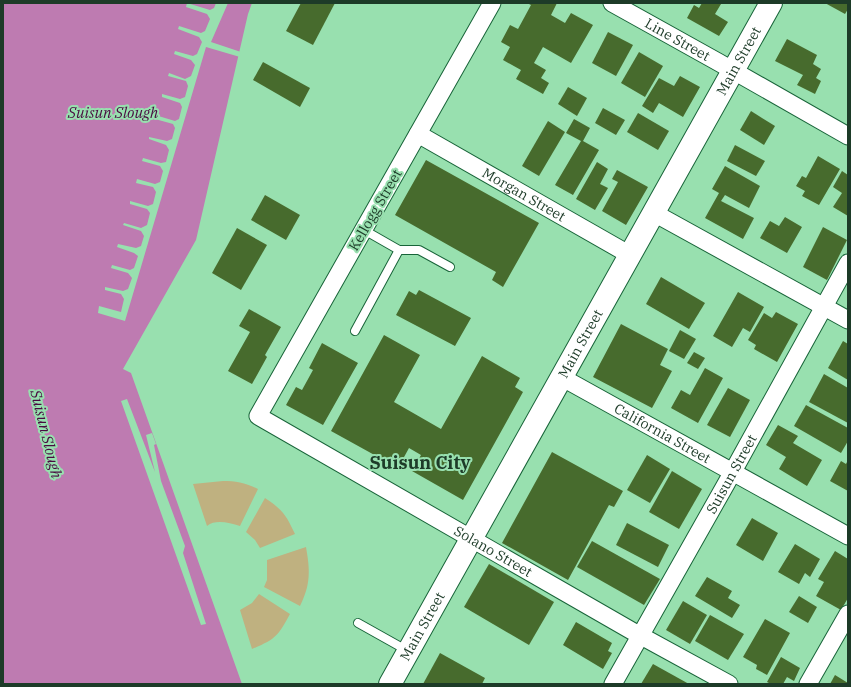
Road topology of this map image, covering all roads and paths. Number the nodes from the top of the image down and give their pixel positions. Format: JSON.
{"nodes":[{"id":1,"x":492,"y":3,"type":"edge"},
{"id":2,"x":612,"y":3,"type":"edge"},
{"id":3,"x":770,"y":3,"type":"edge"},
{"id":4,"x":732,"y":71,"type":"junction"},
{"id":5,"x":418,"y":134,"type":"junction"},
{"id":6,"x":848,"y":136,"type":"edge"},
{"id":7,"x":654,"y":213,"type":"junction"},
{"id":8,"x":364,"y":230,"type":"junction"},
{"id":9,"x":399,"y":250,"type":"junction"},
{"id":10,"x":630,"y":255,"type":"junction"},
{"id":11,"x":848,"y":263,"type":"edge"},
{"id":12,"x":450,"y":267,"type":"dead end"},
{"id":13,"x":823,"y":307,"type":"junction"},
{"id":14,"x":848,"y":320,"type":"edge"},
{"id":15,"x":355,"y":331,"type":"dead end"},
{"id":16,"x":561,"y":377,"type":"junction"},
{"id":17,"x":258,"y":416,"type":"joint"},
{"id":18,"x":733,"y":472,"type":"junction"},
{"id":19,"x":848,"y":536,"type":"edge"},
{"id":20,"x":471,"y":538,"type":"junction"},
{"id":21,"x":848,"y":614,"type":"edge"},
{"id":22,"x":358,"y":623,"type":"dead end"},
{"id":23,"x":640,"y":635,"type":"junction"},
{"id":24,"x":408,"y":651,"type":"junction"},
{"id":25,"x":390,"y":684,"type":"edge"},
{"id":26,"x":613,"y":684,"type":"edge"},
{"id":27,"x":729,"y":684,"type":"edge"},
{"id":28,"x":808,"y":684,"type":"edge"}],
"edges":[{"from":1,"to":5,"type":"street","name":"Kellogg Street"},
{"from":2,"to":4,"type":"street","name":"Line Street"},
{"from":3,"to":4,"type":"main road","name":"Main Street"},
{"from":4,"to":6,"type":"street","name":"Line Street"},
{"from":4,"to":7,"type":"main road","name":"Main Street"},
{"from":5,"to":8,"type":"street","name":"Kellogg Street"},
{"from":5,"to":10,"type":"street","name":"Morgan Street"},
{"from":7,"to":10,"type":"main road","name":"Main Street"},
{"from":7,"to":13,"type":"street"},
{"from":8,"to":9,"type":"lane"},
{"from":8,"to":17,"type":"street","name":"Kellogg Street"},
{"from":9,"to":12,"type":"lane"},
{"from":9,"to":15,"type":"lane"},
{"from":10,"to":16,"type":"main road","name":"Main Street"},
{"from":11,"to":13,"type":"street","name":"Suisun Street"},
{"from":13,"to":14,"type":"street"},
{"from":13,"to":18,"type":"street","name":"Suisun Street"},
{"from":16,"to":18,"type":"street","name":"California Street"},
{"from":16,"to":20,"type":"main road","name":"Main Street"},
{"from":17,"to":20,"type":"street","name":"Solano Street"},
{"from":18,"to":19,"type":"street","name":"California Street"},
{"from":18,"to":23,"type":"street","name":"Suisun Street"},
{"from":20,"to":23,"type":"street","name":"Solano Street"},
{"from":20,"to":24,"type":"main road","name":"Main Street"},
{"from":21,"to":28,"type":"street"},
{"from":22,"to":24,"type":"lane"},
{"from":23,"to":26,"type":"street","name":"Suisun Street"},
{"from":23,"to":27,"type":"street","name":"Solano Street"},
{"from":24,"to":25,"type":"main road","name":"Main Street"}]}
